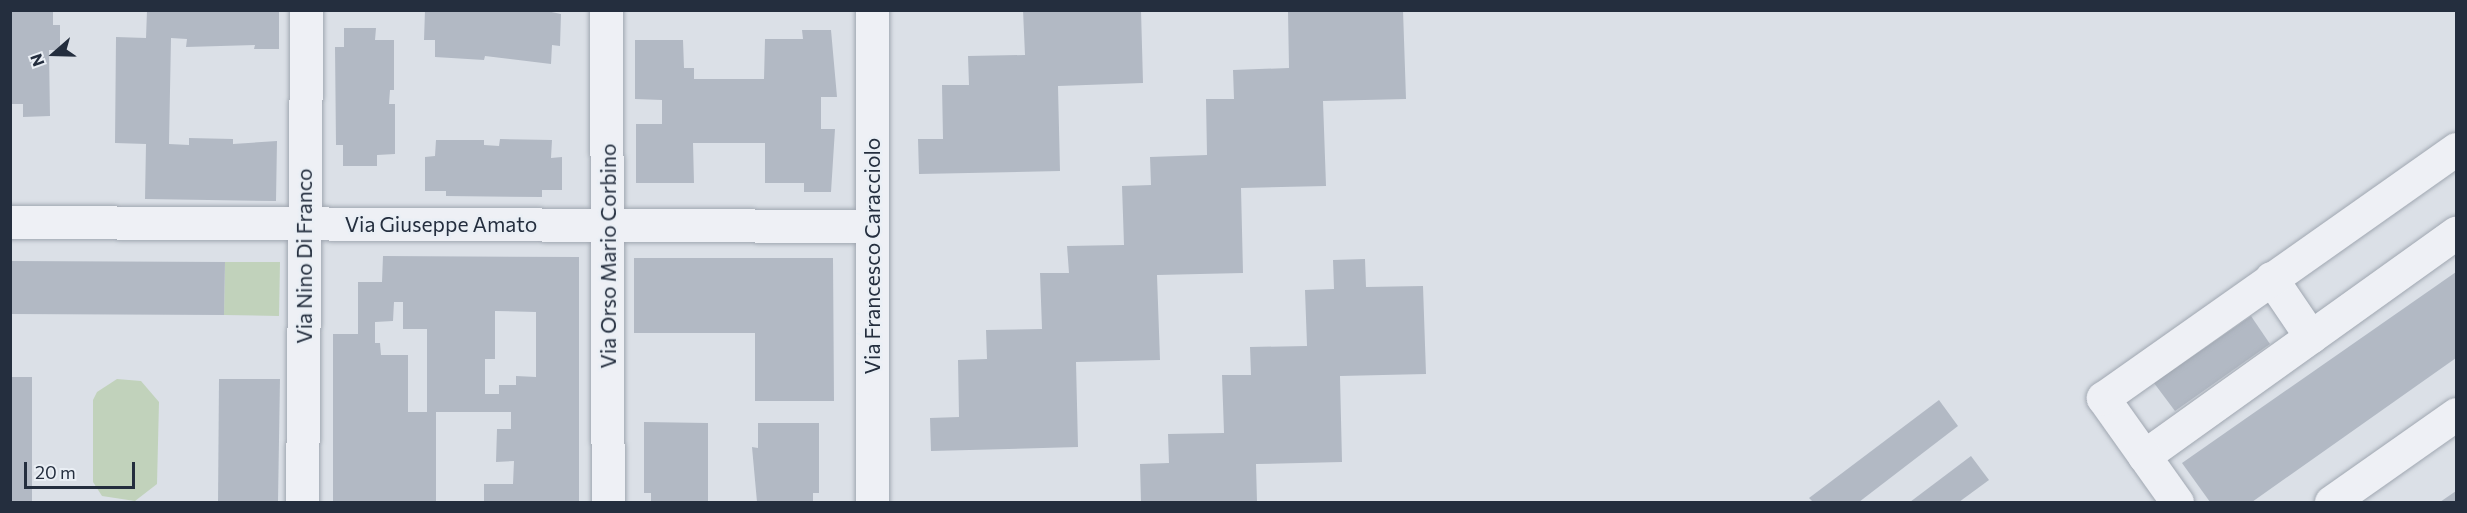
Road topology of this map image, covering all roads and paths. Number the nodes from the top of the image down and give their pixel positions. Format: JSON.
{"nodes":[{"id":1,"x":306,"y":10,"type":"edge"},
{"id":2,"x":606,"y":10,"type":"edge"},
{"id":3,"x":872,"y":10,"type":"edge"},
{"id":4,"x":2457,"y":149,"type":"edge"},
{"id":5,"x":10,"y":222,"type":"edge"},
{"id":6,"x":304,"y":223,"type":"junction"},
{"id":7,"x":608,"y":225,"type":"junction"},
{"id":8,"x":872,"y":226,"type":"junction"},
{"id":9,"x":2457,"y":233,"type":"edge"},
{"id":10,"x":2271,"y":278,"type":"junction"},
{"id":11,"x":2311,"y":337,"type":"junction"},
{"id":12,"x":2457,"y":414,"type":"edge"},
{"id":13,"x":2144,"y":456,"type":"junction"},
{"id":14,"x":302,"y":502,"type":"edge"},
{"id":15,"x":608,"y":502,"type":"edge"},
{"id":16,"x":872,"y":502,"type":"edge"},
{"id":17,"x":2178,"y":502,"type":"edge"},
{"id":18,"x":2331,"y":502,"type":"edge"}],
"edges":[{"from":1,"to":6,"type":"street","name":"Via Nino Di Franco"},
{"from":2,"to":7,"type":"street","name":"Via Orso Mario Corbino"},
{"from":3,"to":8,"type":"street","name":"Via Francesco Caracciolo"},
{"from":4,"to":10,"type":"street"},
{"from":5,"to":6,"type":"street","name":"Via Giuseppe Amato"},
{"from":6,"to":7,"type":"street","name":"Via Giuseppe Amato"},
{"from":6,"to":14,"type":"street","name":"Via Nino Di Franco"},
{"from":7,"to":8,"type":"street","name":"Via Giuseppe Amato"},
{"from":7,"to":15,"type":"street","name":"Via Orso Mario Corbino"},
{"from":8,"to":16,"type":"street","name":"Via Francesco Caracciolo"},
{"from":9,"to":11,"type":"street"},
{"from":10,"to":11,"type":"street"},
{"from":10,"to":13,"type":"street"},
{"from":11,"to":13,"type":"street"},
{"from":12,"to":18,"type":"street"},
{"from":13,"to":17,"type":"street"}]}
